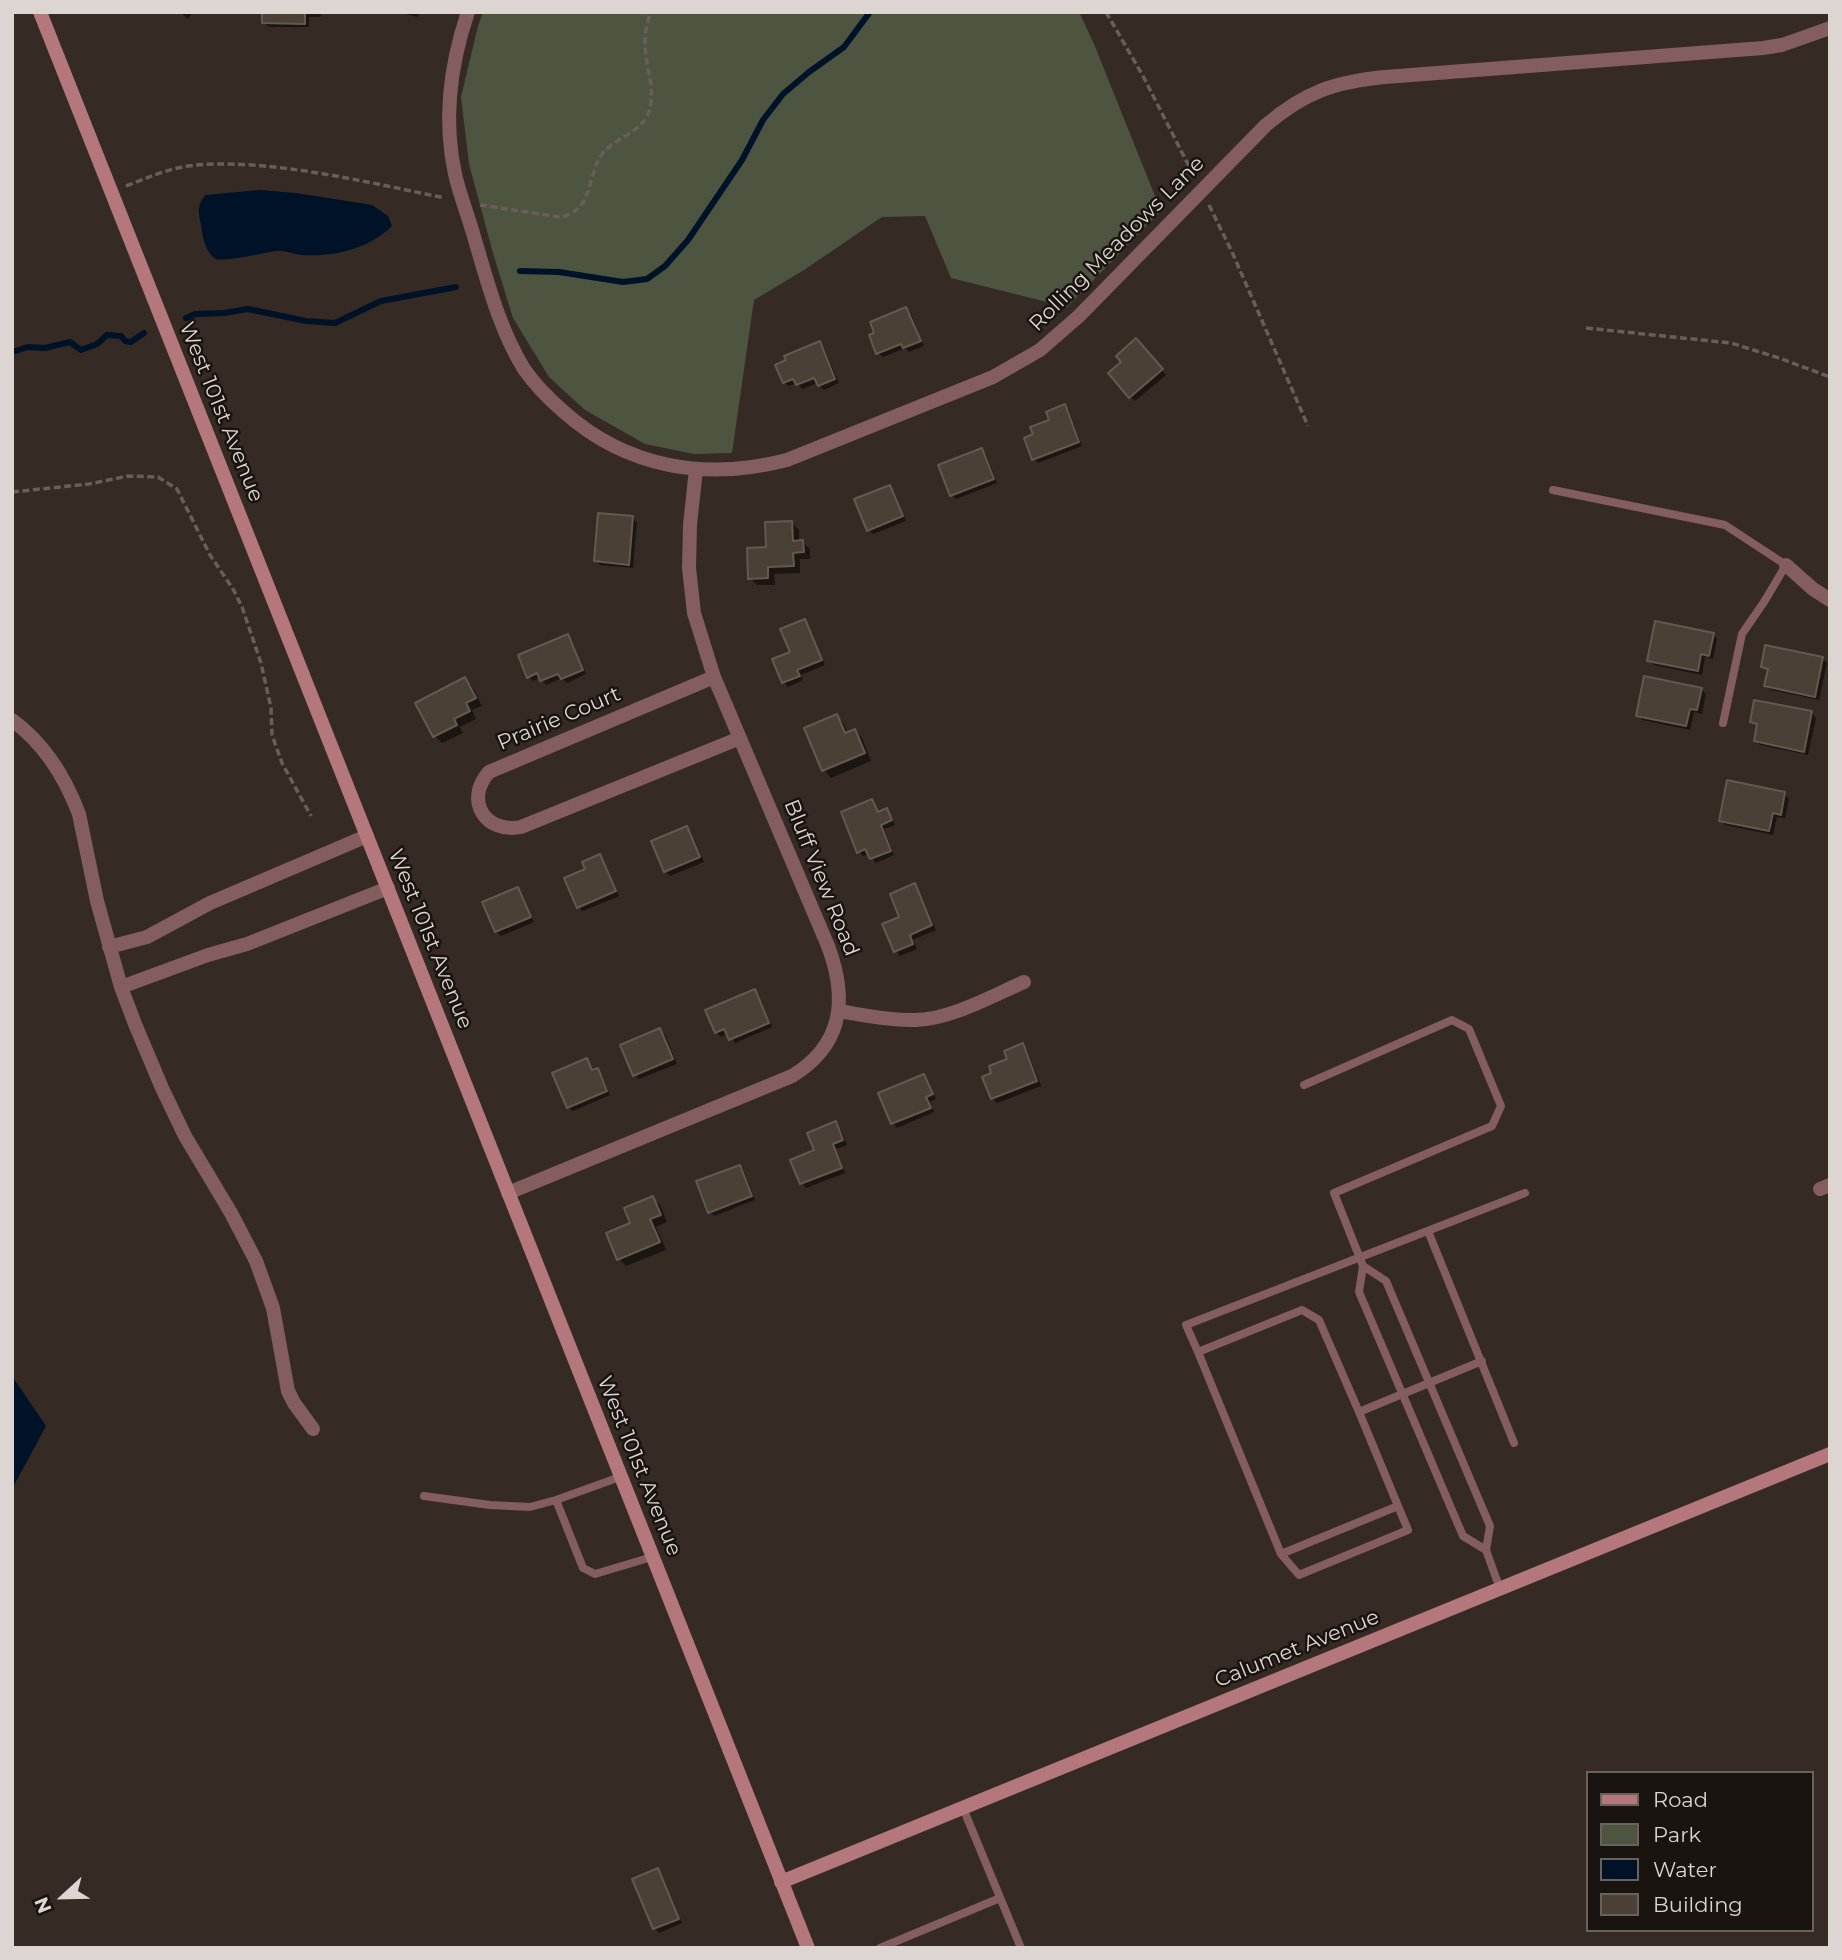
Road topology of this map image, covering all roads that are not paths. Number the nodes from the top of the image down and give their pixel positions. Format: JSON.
{"nodes":[{"id":1,"x":40,"y":12,"type":"edge"},
{"id":2,"x":468,"y":12,"type":"edge"},
{"id":3,"x":1830,"y":28,"type":"edge"},
{"id":4,"x":696,"y":469,"type":"junction"},
{"id":5,"x":1553,"y":490,"type":"dead end"},
{"id":6,"x":1786,"y":565,"type":"junction"},
{"id":7,"x":1830,"y":600,"type":"edge"},
{"id":8,"x":715,"y":677,"type":"junction"},
{"id":9,"x":12,"y":720,"type":"edge"},
{"id":10,"x":1723,"y":723,"type":"dead end"},
{"id":11,"x":740,"y":738,"type":"junction"},
{"id":12,"x":367,"y":836,"type":"junction"},
{"id":13,"x":387,"y":888,"type":"junction"},
{"id":14,"x":109,"y":947,"type":"junction"},
{"id":15,"x":1024,"y":982,"type":"dead end"},
{"id":16,"x":121,"y":987,"type":"junction"},
{"id":17,"x":839,"y":1011,"type":"junction"},
{"id":18,"x":1304,"y":1085,"type":"dead end"},
{"id":19,"x":508,"y":1193,"type":"junction"},
{"id":20,"x":1525,"y":1193,"type":"dead end"},
{"id":21,"x":1429,"y":1231,"type":"junction"},
{"id":22,"x":1362,"y":1261,"type":"junction"},
{"id":23,"x":1198,"y":1352,"type":"junction"},
{"id":24,"x":1482,"y":1361,"type":"junction"},
{"id":25,"x":1429,"y":1382,"type":"junction"},
{"id":26,"x":1403,"y":1394,"type":"junction"},
{"id":27,"x":1359,"y":1412,"type":"junction"},
{"id":28,"x":313,"y":1429,"type":"dead end"},
{"id":29,"x":1514,"y":1443,"type":"dead end"},
{"id":30,"x":1830,"y":1454,"type":"edge"},
{"id":31,"x":620,"y":1476,"type":"junction"},
{"id":32,"x":424,"y":1496,"type":"dead end"},
{"id":33,"x":556,"y":1500,"type":"junction"},
{"id":34,"x":1398,"y":1506,"type":"junction"},
{"id":35,"x":1486,"y":1550,"type":"junction"},
{"id":36,"x":1281,"y":1555,"type":"junction"},
{"id":37,"x":652,"y":1558,"type":"junction"},
{"id":38,"x":1500,"y":1588,"type":"junction"},
{"id":39,"x":963,"y":1808,"type":"junction"},
{"id":40,"x":780,"y":1882,"type":"junction"},
{"id":41,"x":1000,"y":1898,"type":"junction"},
{"id":42,"x":808,"y":1948,"type":"edge"},
{"id":43,"x":880,"y":1948,"type":"edge"},
{"id":44,"x":1021,"y":1948,"type":"edge"}],
"edges":[{"from":1,"to":12,"type":"street","name":"West 101st Avenue"},
{"from":2,"to":4,"type":"street","name":"Rolling Meadows Lane"},
{"from":3,"to":4,"type":"street","name":"Rolling Meadows Lane"},
{"from":4,"to":8,"type":"street","name":"Bluff View Road"},
{"from":5,"to":6,"type":"lane"},
{"from":6,"to":7,"type":"street"},
{"from":6,"to":10,"type":"lane"},
{"from":8,"to":11,"type":"street","name":"Bluff View Road"},
{"from":8,"to":11,"type":"street","name":"Prairie Court"},
{"from":9,"to":14,"type":"street"},
{"from":11,"to":17,"type":"street","name":"Bluff View Road"},
{"from":12,"to":13,"type":"street","name":"West 101st Avenue"},
{"from":12,"to":14,"type":"street"},
{"from":13,"to":16,"type":"street"},
{"from":13,"to":19,"type":"street","name":"West 101st Avenue"},
{"from":14,"to":16,"type":"street"},
{"from":15,"to":17,"type":"street"},
{"from":16,"to":28,"type":"street"},
{"from":17,"to":19,"type":"street","name":"Bluff View Road"},
{"from":18,"to":22,"type":"lane"},
{"from":19,"to":31,"type":"street","name":"West 101st Avenue"},
{"from":20,"to":21,"type":"lane"},
{"from":21,"to":22,"type":"lane"},
{"from":21,"to":24,"type":"lane"},
{"from":22,"to":23,"type":"lane"},
{"from":22,"to":25,"type":"lane"},
{"from":22,"to":26,"type":"lane"},
{"from":23,"to":27,"type":"lane"},
{"from":23,"to":36,"type":"lane"},
{"from":24,"to":25,"type":"lane"},
{"from":24,"to":29,"type":"lane"},
{"from":25,"to":26,"type":"lane"},
{"from":25,"to":35,"type":"lane"},
{"from":26,"to":27,"type":"lane"},
{"from":26,"to":35,"type":"lane"},
{"from":27,"to":34,"type":"lane"},
{"from":30,"to":38,"type":"street","name":"Calumet Avenue"},
{"from":31,"to":33,"type":"lane"},
{"from":31,"to":37,"type":"street","name":"West 101st Avenue"},
{"from":32,"to":33,"type":"lane"},
{"from":33,"to":37,"type":"lane"},
{"from":34,"to":36,"type":"lane"},
{"from":34,"to":36,"type":"lane"},
{"from":35,"to":38,"type":"lane"},
{"from":37,"to":40,"type":"street","name":"West 101st Avenue"},
{"from":38,"to":39,"type":"street","name":"Calumet Avenue"},
{"from":39,"to":40,"type":"street","name":"Calumet Avenue"},
{"from":39,"to":41,"type":"lane"},
{"from":40,"to":42,"type":"street","name":"West 101st Avenue"},
{"from":41,"to":43,"type":"lane"},
{"from":41,"to":44,"type":"lane"}]}
